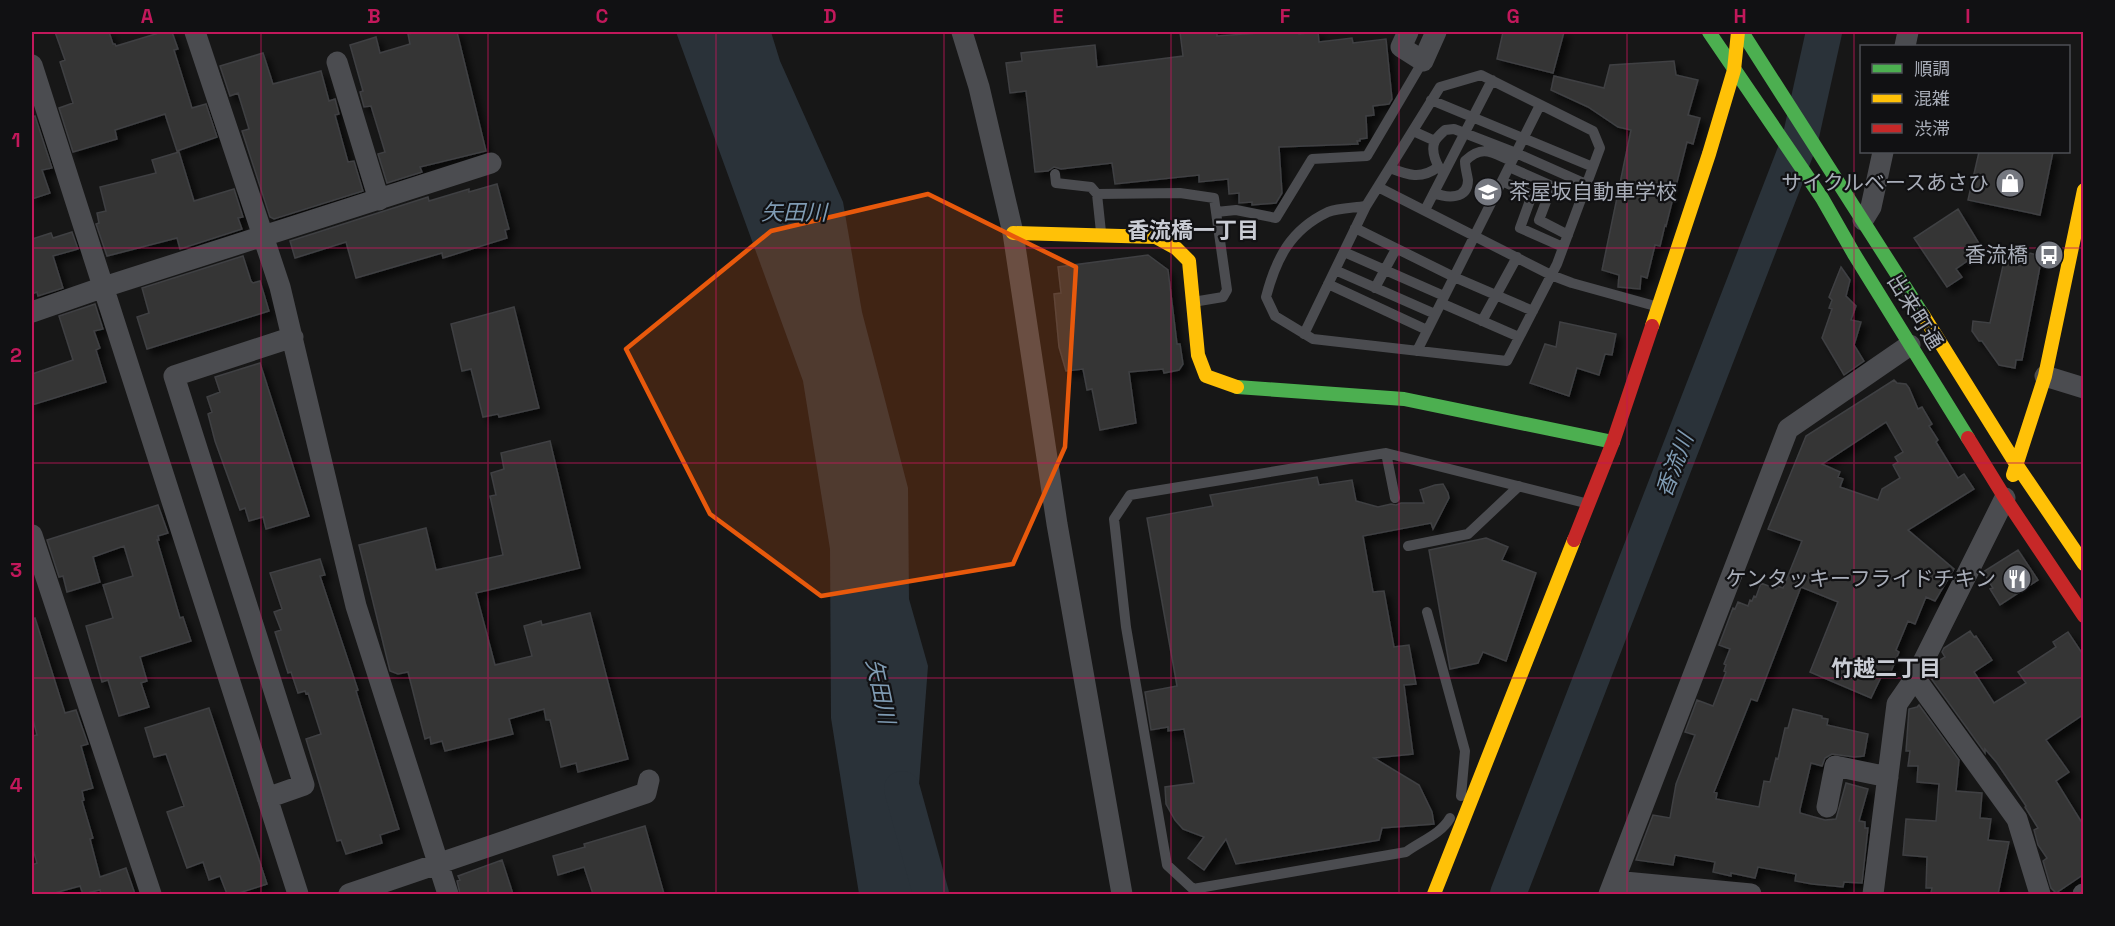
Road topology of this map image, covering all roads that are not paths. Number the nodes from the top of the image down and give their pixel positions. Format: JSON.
{"nodes":[{"id":1,"x":195,"y":32,"type":"edge"},
{"id":2,"x":962,"y":32,"type":"edge"},
{"id":3,"x":1408,"y":32,"type":"edge"},
{"id":4,"x":1436,"y":32,"type":"edge"},
{"id":5,"x":1709,"y":32,"type":"edge"},
{"id":6,"x":1740,"y":32,"type":"edge"},
{"id":7,"x":1423,"y":61,"type":"junction"},
{"id":8,"x":337,"y":62,"type":"dead end"},
{"id":9,"x":32,"y":65,"type":"edge"},
{"id":10,"x":1734,"y":70,"type":"junction"},
{"id":11,"x":1492,"y":80,"type":"junction"},
{"id":12,"x":1431,"y":100,"type":"junction"},
{"id":13,"x":1540,"y":105,"type":"junction"},
{"id":14,"x":1473,"y":117,"type":"junction"},
{"id":15,"x":1413,"y":131,"type":"junction"},
{"id":16,"x":1465,"y":133,"type":"junction"},
{"id":17,"x":1524,"y":138,"type":"junction"},
{"id":18,"x":1435,"y":141,"type":"junction"},
{"id":19,"x":1883,"y":153,"type":"edge"},
{"id":20,"x":1454,"y":154,"type":"junction"},
{"id":21,"x":1512,"y":160,"type":"junction"},
{"id":22,"x":1465,"y":161,"type":"junction"},
{"id":23,"x":492,"y":163,"type":"dead end"},
{"id":24,"x":1593,"y":167,"type":"junction"},
{"id":25,"x":1390,"y":168,"type":"junction"},
{"id":26,"x":1441,"y":170,"type":"junction"},
{"id":27,"x":1055,"y":174,"type":"dead end"},
{"id":28,"x":1502,"y":181,"type":"junction"},
{"id":29,"x":1586,"y":184,"type":"junction"},
{"id":30,"x":1378,"y":187,"type":"junction"},
{"id":31,"x":2084,"y":190,"type":"edge"},
{"id":32,"x":1434,"y":193,"type":"junction"},
{"id":33,"x":1097,"y":195,"type":"junction"},
{"id":34,"x":379,"y":200,"type":"junction"},
{"id":35,"x":1366,"y":207,"type":"junction"},
{"id":36,"x":1425,"y":210,"type":"junction"},
{"id":37,"x":1216,"y":212,"type":"junction"},
{"id":38,"x":1863,"y":220,"type":"junction"},
{"id":39,"x":1355,"y":228,"type":"junction"},
{"id":40,"x":1013,"y":233,"type":"junction"},
{"id":41,"x":1475,"y":235,"type":"junction"},
{"id":42,"x":1568,"y":235,"type":"junction"},
{"id":43,"x":1101,"y":236,"type":"junction"},
{"id":44,"x":263,"y":237,"type":"junction"},
{"id":45,"x":1563,"y":248,"type":"junction"},
{"id":46,"x":1396,"y":249,"type":"junction"},
{"id":47,"x":1344,"y":252,"type":"junction"},
{"id":48,"x":1517,"y":257,"type":"junction"},
{"id":49,"x":1335,"y":270,"type":"junction"},
{"id":50,"x":1384,"y":270,"type":"junction"},
{"id":51,"x":1551,"y":275,"type":"junction"},
{"id":52,"x":1454,"y":277,"type":"junction"},
{"id":53,"x":1328,"y":284,"type":"junction"},
{"id":54,"x":104,"y":287,"type":"junction"},
{"id":55,"x":1375,"y":288,"type":"junction"},
{"id":56,"x":1497,"y":294,"type":"junction"},
{"id":57,"x":1442,"y":300,"type":"junction"},
{"id":58,"x":1193,"y":302,"type":"junction"},
{"id":59,"x":1658,"y":307,"type":"junction"},
{"id":60,"x":1533,"y":311,"type":"junction"},
{"id":61,"x":32,"y":312,"type":"edge"},
{"id":62,"x":1435,"y":314,"type":"junction"},
{"id":63,"x":1482,"y":321,"type":"junction"},
{"id":64,"x":1427,"y":330,"type":"junction"},
{"id":65,"x":1304,"y":334,"type":"junction"},
{"id":66,"x":293,"y":337,"type":"junction"},
{"id":67,"x":1519,"y":337,"type":"junction"},
{"id":68,"x":1910,"y":345,"type":"junction"},
{"id":69,"x":1417,"y":351,"type":"junction"},
{"id":70,"x":2044,"y":376,"type":"junction"},
{"id":71,"x":2084,"y":388,"type":"edge"},
{"id":72,"x":1613,"y":442,"type":"junction"},
{"id":73,"x":1386,"y":453,"type":"junction"},
{"id":74,"x":2016,"y":464,"type":"junction"},
{"id":75,"x":1519,"y":486,"type":"junction"},
{"id":76,"x":1395,"y":498,"type":"dead end"},
{"id":77,"x":2005,"y":498,"type":"junction"},
{"id":78,"x":1589,"y":504,"type":"junction"},
{"id":79,"x":32,"y":535,"type":"edge"},
{"id":80,"x":1408,"y":546,"type":"dead end"},
{"id":81,"x":2084,"y":564,"type":"edge"},
{"id":82,"x":1427,"y":612,"type":"dead end"},
{"id":83,"x":2084,"y":616,"type":"edge"},
{"id":84,"x":1915,"y":678,"type":"junction"},
{"id":85,"x":1477,"y":753,"type":"junction"},
{"id":86,"x":1888,"y":777,"type":"junction"},
{"id":87,"x":650,"y":780,"type":"dead end"},
{"id":88,"x":267,"y":798,"type":"junction"},
{"id":89,"x":1827,"y":807,"type":"dead end"},
{"id":90,"x":438,"y":864,"type":"junction"},
{"id":91,"x":1611,"y":888,"type":"edge"},
{"id":92,"x":1712,"y":892,"type":"edge"},
{"id":93,"x":151,"y":894,"type":"edge"},
{"id":94,"x":298,"y":894,"type":"edge"},
{"id":95,"x":349,"y":894,"type":"edge"},
{"id":96,"x":447,"y":894,"type":"edge"},
{"id":97,"x":1122,"y":894,"type":"edge"},
{"id":98,"x":1434,"y":894,"type":"edge"},
{"id":99,"x":1752,"y":894,"type":"edge"},
{"id":100,"x":1874,"y":894,"type":"edge"},
{"id":101,"x":2040,"y":894,"type":"edge"}],
"edges":[{"from":1,"to":44,"type":"street"},
{"from":2,"to":40,"type":"street"},
{"from":3,"to":7,"type":"street"},
{"from":4,"to":7,"type":"street"},
{"from":5,"to":10,"type":"street","name":"出来町通"},
{"from":6,"to":10,"type":"street"},
{"from":6,"to":38,"type":"street","name":"出来町通"},
{"from":7,"to":37,"type":"lane"},
{"from":8,"to":34,"type":"street"},
{"from":9,"to":54,"type":"street"},
{"from":10,"to":59,"type":"street"},
{"from":10,"to":68,"type":"street","name":"出来町通"},
{"from":11,"to":12,"type":"lane"},
{"from":11,"to":13,"type":"lane"},
{"from":11,"to":14,"type":"lane"},
{"from":12,"to":14,"type":"lane"},
{"from":12,"to":15,"type":"lane"},
{"from":13,"to":17,"type":"lane"},
{"from":13,"to":24,"type":"lane"},
{"from":14,"to":16,"type":"lane"},
{"from":14,"to":17,"type":"lane"},
{"from":15,"to":18,"type":"lane"},
{"from":15,"to":25,"type":"lane"},
{"from":16,"to":18,"type":"lane"},
{"from":16,"to":20,"type":"lane"},
{"from":16,"to":21,"type":"lane"},
{"from":17,"to":21,"type":"lane"},
{"from":17,"to":24,"type":"lane"},
{"from":18,"to":26,"type":"lane"},
{"from":19,"to":38,"type":"street"},
{"from":20,"to":22,"type":"lane"},
{"from":20,"to":26,"type":"lane"},
{"from":21,"to":22,"type":"lane"},
{"from":21,"to":28,"type":"lane"},
{"from":21,"to":29,"type":"lane"},
{"from":21,"to":42,"type":"lane"},
{"from":22,"to":32,"type":"lane"},
{"from":23,"to":34,"type":"street"},
{"from":24,"to":29,"type":"lane"},
{"from":25,"to":26,"type":"lane"},
{"from":25,"to":30,"type":"lane"},
{"from":26,"to":32,"type":"lane"},
{"from":27,"to":33,"type":"lane"},
{"from":28,"to":41,"type":"lane"},
{"from":28,"to":45,"type":"lane"},
{"from":29,"to":42,"type":"lane"},
{"from":30,"to":35,"type":"lane"},
{"from":30,"to":36,"type":"lane"},
{"from":31,"to":70,"type":"street"},
{"from":32,"to":36,"type":"lane"},
{"from":33,"to":37,"type":"lane"},
{"from":33,"to":43,"type":"lane"},
{"from":34,"to":44,"type":"street"},
{"from":35,"to":39,"type":"lane"},
{"from":35,"to":65,"type":"lane"},
{"from":36,"to":41,"type":"lane"},
{"from":37,"to":58,"type":"lane"},
{"from":38,"to":74,"type":"street","name":"出来町通"},
{"from":39,"to":46,"type":"lane"},
{"from":39,"to":47,"type":"lane"},
{"from":40,"to":43,"type":"street"},
{"from":40,"to":97,"type":"street"},
{"from":41,"to":48,"type":"lane"},
{"from":41,"to":52,"type":"lane"},
{"from":42,"to":45,"type":"lane"},
{"from":43,"to":58,"type":"street"},
{"from":44,"to":54,"type":"street"},
{"from":44,"to":66,"type":"street"},
{"from":45,"to":51,"type":"lane"},
{"from":46,"to":50,"type":"lane"},
{"from":46,"to":52,"type":"lane"},
{"from":47,"to":49,"type":"lane"},
{"from":47,"to":50,"type":"lane"},
{"from":48,"to":51,"type":"lane"},
{"from":48,"to":56,"type":"lane"},
{"from":49,"to":53,"type":"lane"},
{"from":49,"to":55,"type":"lane"},
{"from":50,"to":55,"type":"lane"},
{"from":50,"to":57,"type":"lane"},
{"from":51,"to":59,"type":"lane"},
{"from":51,"to":60,"type":"lane"},
{"from":52,"to":56,"type":"lane"},
{"from":52,"to":57,"type":"lane"},
{"from":53,"to":64,"type":"lane"},
{"from":53,"to":65,"type":"lane"},
{"from":54,"to":61,"type":"street"},
{"from":54,"to":88,"type":"street"},
{"from":55,"to":62,"type":"lane"},
{"from":56,"to":60,"type":"lane"},
{"from":56,"to":63,"type":"lane"},
{"from":57,"to":62,"type":"lane"},
{"from":57,"to":63,"type":"lane"},
{"from":58,"to":72,"type":"street"},
{"from":59,"to":72,"type":"street"},
{"from":60,"to":67,"type":"lane"},
{"from":62,"to":64,"type":"lane"},
{"from":63,"to":67,"type":"lane"},
{"from":64,"to":69,"type":"lane"},
{"from":65,"to":69,"type":"lane"},
{"from":66,"to":88,"type":"street"},
{"from":66,"to":90,"type":"street"},
{"from":67,"to":69,"type":"lane"},
{"from":68,"to":77,"type":"street","name":"出来町通"},
{"from":68,"to":91,"type":"street"},
{"from":70,"to":71,"type":"street"},
{"from":70,"to":74,"type":"street"},
{"from":72,"to":78,"type":"street"},
{"from":73,"to":75,"type":"lane"},
{"from":73,"to":76,"type":"lane"},
{"from":73,"to":85,"type":"lane"},
{"from":74,"to":77,"type":"street"},
{"from":74,"to":81,"type":"street","name":"出来町通"},
{"from":75,"to":78,"type":"lane"},
{"from":75,"to":80,"type":"lane"},
{"from":77,"to":83,"type":"street","name":"出来町通"},
{"from":77,"to":84,"type":"street"},
{"from":78,"to":85,"type":"street"},
{"from":79,"to":93,"type":"street"},
{"from":82,"to":85,"type":"lane"},
{"from":84,"to":86,"type":"street"},
{"from":84,"to":101,"type":"street"},
{"from":85,"to":98,"type":"street"},
{"from":86,"to":89,"type":"street"},
{"from":86,"to":100,"type":"street"},
{"from":87,"to":90,"type":"street"},
{"from":88,"to":94,"type":"street"},
{"from":90,"to":95,"type":"street"},
{"from":90,"to":96,"type":"street"},
{"from":91,"to":92,"type":"street"},
{"from":92,"to":99,"type":"street"}]}
